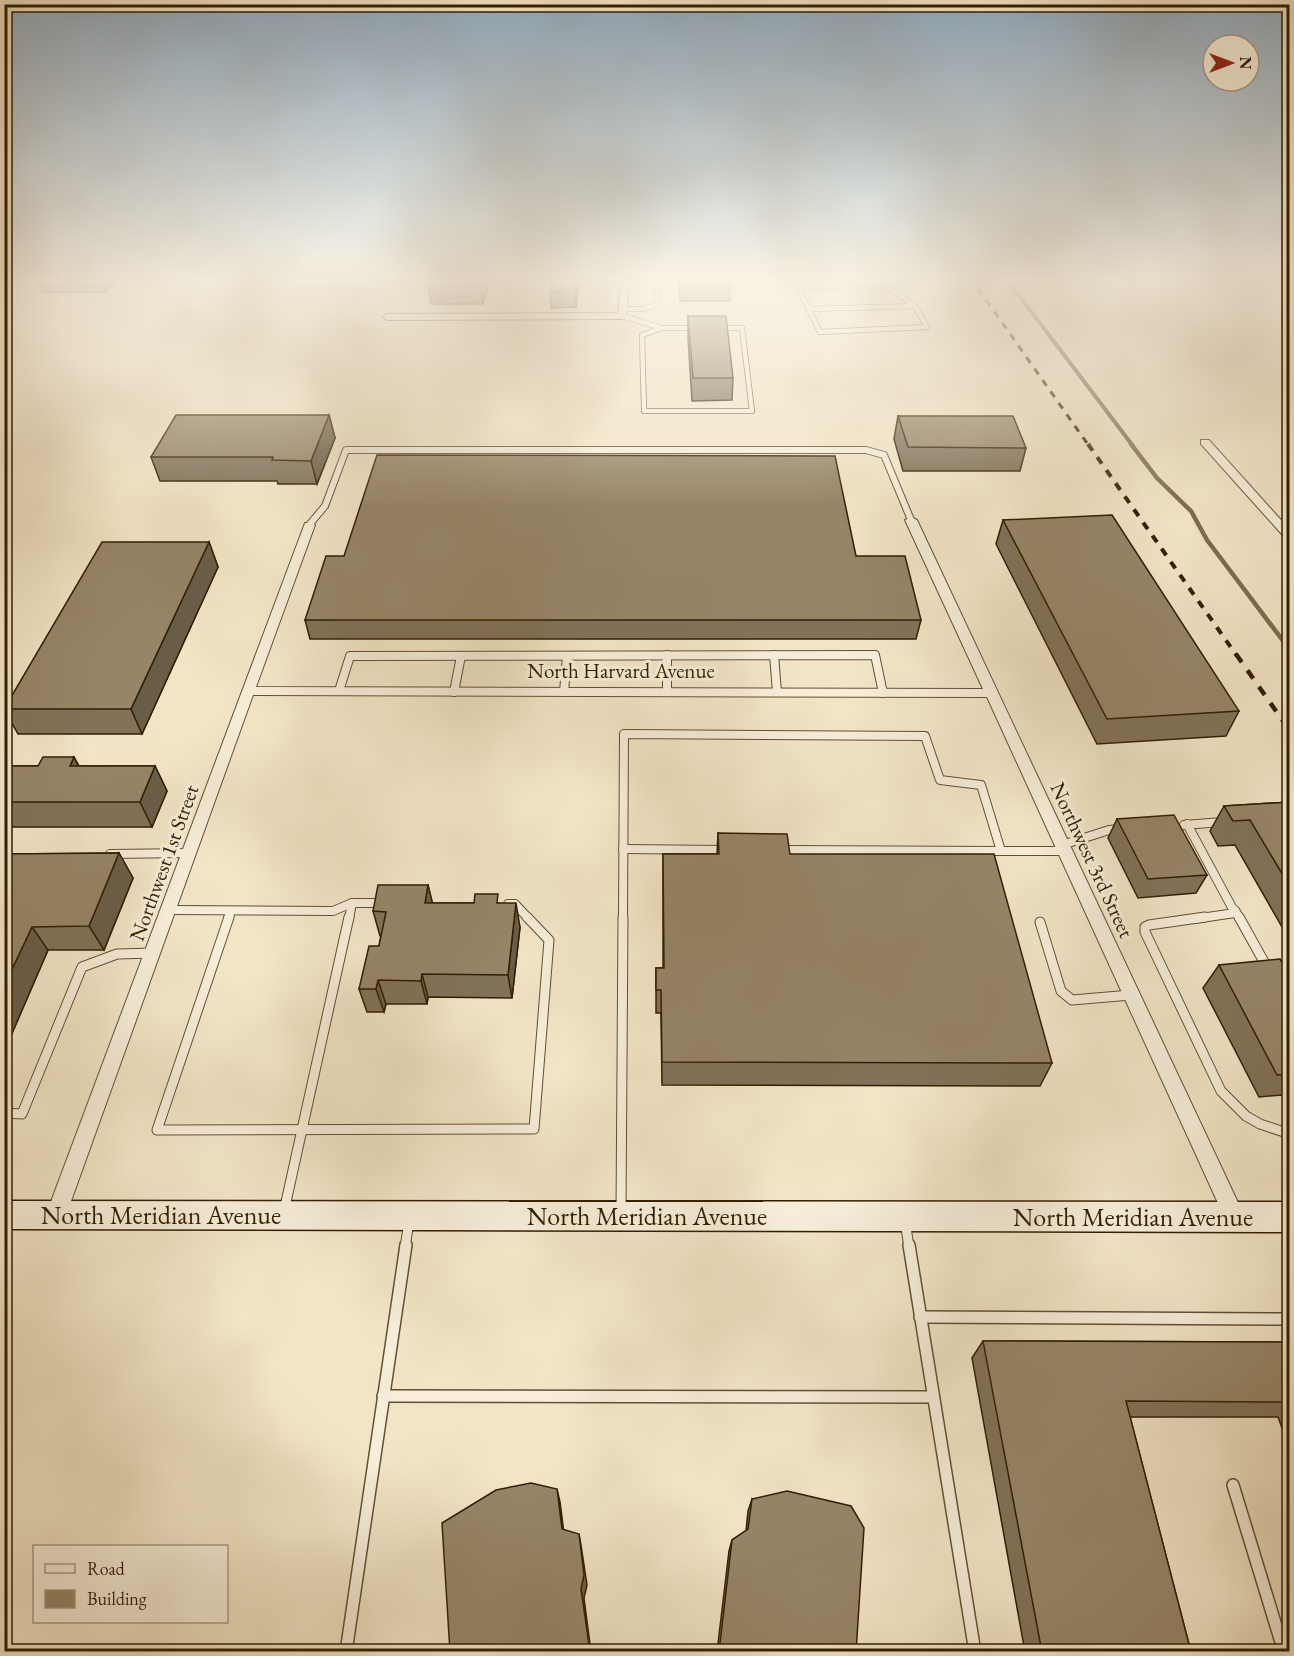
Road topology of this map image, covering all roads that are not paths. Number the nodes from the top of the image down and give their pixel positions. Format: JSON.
{"nodes":[{"id":1,"x":643,"y":354,"type":"edge"},
{"id":2,"x":745,"y":354,"type":"edge"},
{"id":3,"x":1205,"y":442,"type":"dead end"},
{"id":4,"x":911,"y":520,"type":"joint"},
{"id":5,"x":309,"y":525,"type":"joint"},
{"id":6,"x":1290,"y":537,"type":"edge"},
{"id":7,"x":774,"y":655,"type":"junction"},
{"id":8,"x":461,"y":656,"type":"junction"},
{"id":9,"x":567,"y":656,"type":"junction"},
{"id":10,"x":667,"y":656,"type":"junction"},
{"id":11,"x":249,"y":691,"type":"junction"},
{"id":12,"x":339,"y":691,"type":"junction"},
{"id":13,"x":454,"y":692,"type":"junction"},
{"id":14,"x":564,"y":692,"type":"junction"},
{"id":15,"x":667,"y":692,"type":"junction"},
{"id":16,"x":777,"y":692,"type":"junction"},
{"id":17,"x":883,"y":693,"type":"junction"},
{"id":18,"x":992,"y":693,"type":"junction"},
{"id":19,"x":1231,"y":821,"type":"edge"},
{"id":20,"x":1187,"y":824,"type":"junction"},
{"id":21,"x":1176,"y":825,"type":"edge"},
{"id":22,"x":1131,"y":828,"type":"edge"},
{"id":23,"x":1064,"y":848,"type":"junction"},
{"id":24,"x":624,"y":849,"type":"junction"},
{"id":25,"x":741,"y":850,"type":"edge"},
{"id":26,"x":765,"y":850,"type":"edge"},
{"id":27,"x":1001,"y":851,"type":"junction"},
{"id":28,"x":189,"y":853,"type":"junction"},
{"id":29,"x":97,"y":854,"type":"edge"},
{"id":30,"x":352,"y":903,"type":"junction"},
{"id":31,"x":399,"y":903,"type":"edge"},
{"id":32,"x":492,"y":904,"type":"edge"},
{"id":33,"x":168,"y":910,"type":"junction"},
{"id":34,"x":1235,"y":910,"type":"junction"},
{"id":35,"x":231,"y":911,"type":"junction"},
{"id":36,"x":1040,"y":922,"type":"dead end"},
{"id":37,"x":153,"y":953,"type":"junction"},
{"id":38,"x":1274,"y":980,"type":"edge"},
{"id":39,"x":1131,"y":995,"type":"junction"},
{"id":40,"x":4,"y":1113,"type":"edge"},
{"id":41,"x":303,"y":1128,"type":"junction"},
{"id":42,"x":1290,"y":1134,"type":"edge"},
{"id":43,"x":4,"y":1215,"type":"edge"},
{"id":44,"x":56,"y":1215,"type":"junction"},
{"id":45,"x":283,"y":1215,"type":"junction"},
{"id":46,"x":410,"y":1215,"type":"junction"},
{"id":47,"x":621,"y":1216,"type":"junction"},
{"id":48,"x":904,"y":1217,"type":"junction"},
{"id":49,"x":1290,"y":1217,"type":"edge"},
{"id":50,"x":1235,"y":1218,"type":"junction"},
{"id":51,"x":921,"y":1317,"type":"junction"},
{"id":52,"x":1290,"y":1319,"type":"edge"},
{"id":53,"x":383,"y":1396,"type":"junction"},
{"id":54,"x":933,"y":1397,"type":"junction"},
{"id":55,"x":1233,"y":1485,"type":"dead end"},
{"id":56,"x":346,"y":1652,"type":"edge"},
{"id":57,"x":975,"y":1652,"type":"edge"},
{"id":58,"x":1284,"y":1652,"type":"edge"}],
"edges":[{"from":1,"to":2,"type":"lane"},
{"from":3,"to":6,"type":"street"},
{"from":4,"to":5,"type":"lane"},
{"from":4,"to":18,"type":"street","name":"Northwest 3rd Street"},
{"from":5,"to":11,"type":"street","name":"Northwest 1st Street"},
{"from":7,"to":10,"type":"lane"},
{"from":7,"to":16,"type":"lane"},
{"from":7,"to":17,"type":"lane"},
{"from":8,"to":9,"type":"lane"},
{"from":8,"to":12,"type":"lane"},
{"from":8,"to":13,"type":"lane"},
{"from":9,"to":10,"type":"lane"},
{"from":9,"to":14,"type":"lane"},
{"from":10,"to":15,"type":"lane"},
{"from":11,"to":12,"type":"street","name":"North Harvard Avenue"},
{"from":11,"to":28,"type":"street","name":"Northwest 1st Street"},
{"from":12,"to":13,"type":"street","name":"North Harvard Avenue"},
{"from":13,"to":14,"type":"street","name":"North Harvard Avenue"},
{"from":14,"to":15,"type":"street","name":"North Harvard Avenue"},
{"from":15,"to":16,"type":"street","name":"North Harvard Avenue"},
{"from":16,"to":17,"type":"street","name":"North Harvard Avenue"},
{"from":17,"to":18,"type":"street","name":"North Harvard Avenue"},
{"from":18,"to":23,"type":"street","name":"Northwest 3rd Street"},
{"from":19,"to":20,"type":"lane"},
{"from":20,"to":21,"type":"lane"},
{"from":20,"to":34,"type":"lane"},
{"from":22,"to":23,"type":"lane"},
{"from":23,"to":27,"type":"lane"},
{"from":23,"to":39,"type":"street","name":"Northwest 3rd Street"},
{"from":24,"to":25,"type":"lane"},
{"from":24,"to":27,"type":"lane"},
{"from":24,"to":47,"type":"lane"},
{"from":26,"to":27,"type":"lane"},
{"from":28,"to":29,"type":"lane"},
{"from":28,"to":33,"type":"street","name":"Northwest 1st Street"},
{"from":30,"to":31,"type":"lane"},
{"from":30,"to":35,"type":"lane"},
{"from":30,"to":41,"type":"lane"},
{"from":32,"to":41,"type":"lane"},
{"from":33,"to":35,"type":"lane"},
{"from":33,"to":37,"type":"street","name":"Northwest 1st Street"},
{"from":34,"to":38,"type":"lane"},
{"from":34,"to":42,"type":"lane"},
{"from":35,"to":41,"type":"lane"},
{"from":36,"to":39,"type":"lane"},
{"from":37,"to":40,"type":"lane"},
{"from":37,"to":44,"type":"street","name":"Northwest 1st Street"},
{"from":39,"to":50,"type":"street","name":"Northwest 3rd Street"},
{"from":41,"to":45,"type":"lane"},
{"from":43,"to":44,"type":"main road","name":"North Meridian Avenue"},
{"from":44,"to":45,"type":"main road","name":"North Meridian Avenue"},
{"from":45,"to":46,"type":"main road","name":"North Meridian Avenue"},
{"from":46,"to":47,"type":"main road","name":"North Meridian Avenue"},
{"from":46,"to":53,"type":"lane"},
{"from":47,"to":48,"type":"main road","name":"North Meridian Avenue"},
{"from":48,"to":50,"type":"main road","name":"North Meridian Avenue"},
{"from":48,"to":51,"type":"lane"},
{"from":49,"to":50,"type":"main road","name":"North Meridian Avenue"},
{"from":51,"to":52,"type":"lane"},
{"from":51,"to":54,"type":"lane"},
{"from":53,"to":54,"type":"lane"},
{"from":53,"to":56,"type":"lane"},
{"from":54,"to":57,"type":"lane"},
{"from":55,"to":58,"type":"lane"}]}
